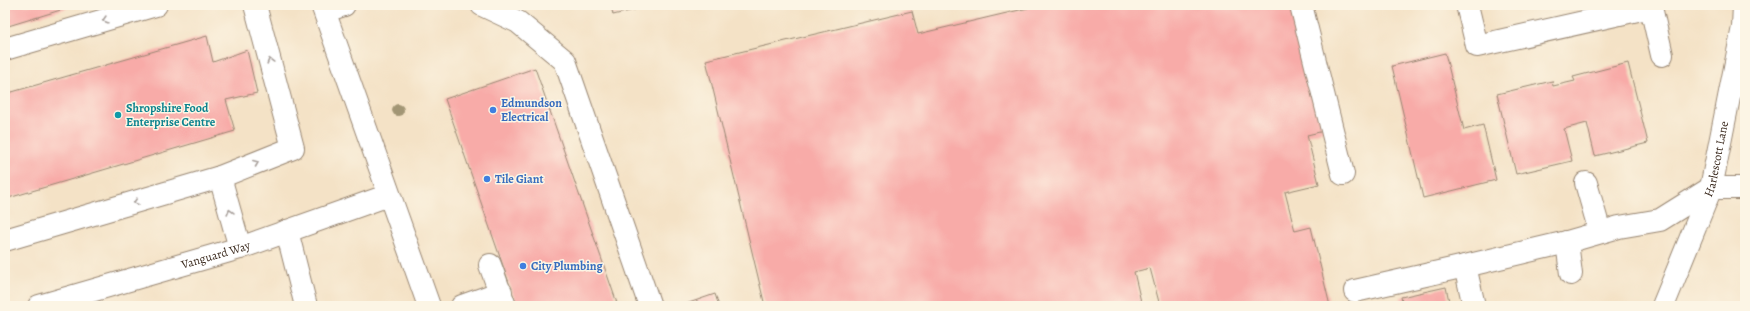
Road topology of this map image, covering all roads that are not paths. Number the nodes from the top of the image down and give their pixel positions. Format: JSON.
{"nodes":[{"id":1,"x":156,"y":5,"type":"edge"},
{"id":2,"x":255,"y":5,"type":"edge"},
{"id":3,"x":482,"y":5,"type":"edge"},
{"id":4,"x":1301,"y":5,"type":"edge"},
{"id":5,"x":1467,"y":5,"type":"edge"},
{"id":6,"x":1744,"y":5,"type":"edge"},
{"id":7,"x":1651,"y":6,"type":"edge"},
{"id":8,"x":330,"y":7,"type":"edge"},
{"id":9,"x":5,"y":49,"type":"edge"},
{"id":10,"x":1662,"y":55,"type":"dead end"},
{"id":11,"x":1343,"y":174,"type":"dead end"},
{"id":12,"x":220,"y":177,"type":"junction"},
{"id":13,"x":1586,"y":183,"type":"dead end"},
{"id":14,"x":1711,"y":188,"type":"junction"},
{"id":15,"x":1745,"y":188,"type":"edge"},
{"id":16,"x":389,"y":195,"type":"junction"},
{"id":17,"x":287,"y":231,"type":"junction"},
{"id":18,"x":1600,"y":232,"type":"junction"},
{"id":19,"x":5,"y":240,"type":"edge"},
{"id":20,"x":1567,"y":242,"type":"junction"},
{"id":21,"x":240,"y":248,"type":"junction"},
{"id":22,"x":490,"y":265,"type":"dead end"},
{"id":23,"x":1465,"y":266,"type":"junction"},
{"id":24,"x":1571,"y":274,"type":"dead end"},
{"id":25,"x":1355,"y":291,"type":"dead end"},
{"id":26,"x":503,"y":299,"type":"edge"},
{"id":27,"x":82,"y":300,"type":"edge"},
{"id":28,"x":39,"y":306,"type":"edge"},
{"id":29,"x":306,"y":306,"type":"edge"},
{"id":30,"x":429,"y":306,"type":"edge"},
{"id":31,"x":462,"y":306,"type":"edge"},
{"id":32,"x":650,"y":306,"type":"edge"},
{"id":33,"x":1474,"y":306,"type":"edge"},
{"id":34,"x":1664,"y":306,"type":"edge"}],
"edges":[{"from":1,"to":9,"type":"street","one_way":true},
{"from":12,"to":2,"type":"street","one_way":true},
{"from":3,"to":32,"type":"street"},
{"from":4,"to":11,"type":"street"},
{"from":5,"to":7,"type":"street"},
{"from":6,"to":14,"type":"street","name":"Harlescott Lane"},
{"from":7,"to":10,"type":"street"},
{"from":8,"to":16,"type":"street"},
{"from":12,"to":19,"type":"street","one_way":true},
{"from":21,"to":12,"type":"street","one_way":true},
{"from":13,"to":18,"type":"street"},
{"from":14,"to":15,"type":"street"},
{"from":14,"to":18,"type":"street"},
{"from":14,"to":34,"type":"street","name":"Harlescott Lane"},
{"from":16,"to":17,"type":"street","name":"Vanguard Way"},
{"from":16,"to":30,"type":"street"},
{"from":17,"to":21,"type":"street","name":"Vanguard Way"},
{"from":17,"to":29,"type":"street"},
{"from":18,"to":20,"type":"street"},
{"from":20,"to":23,"type":"street"},
{"from":20,"to":24,"type":"street"},
{"from":21,"to":27,"type":"street","name":"Vanguard Way"},
{"from":22,"to":26,"type":"street"},
{"from":23,"to":25,"type":"street"},
{"from":23,"to":33,"type":"street"},
{"from":26,"to":31,"type":"street"},
{"from":27,"to":28,"type":"street","name":"Vanguard Way"}]}
